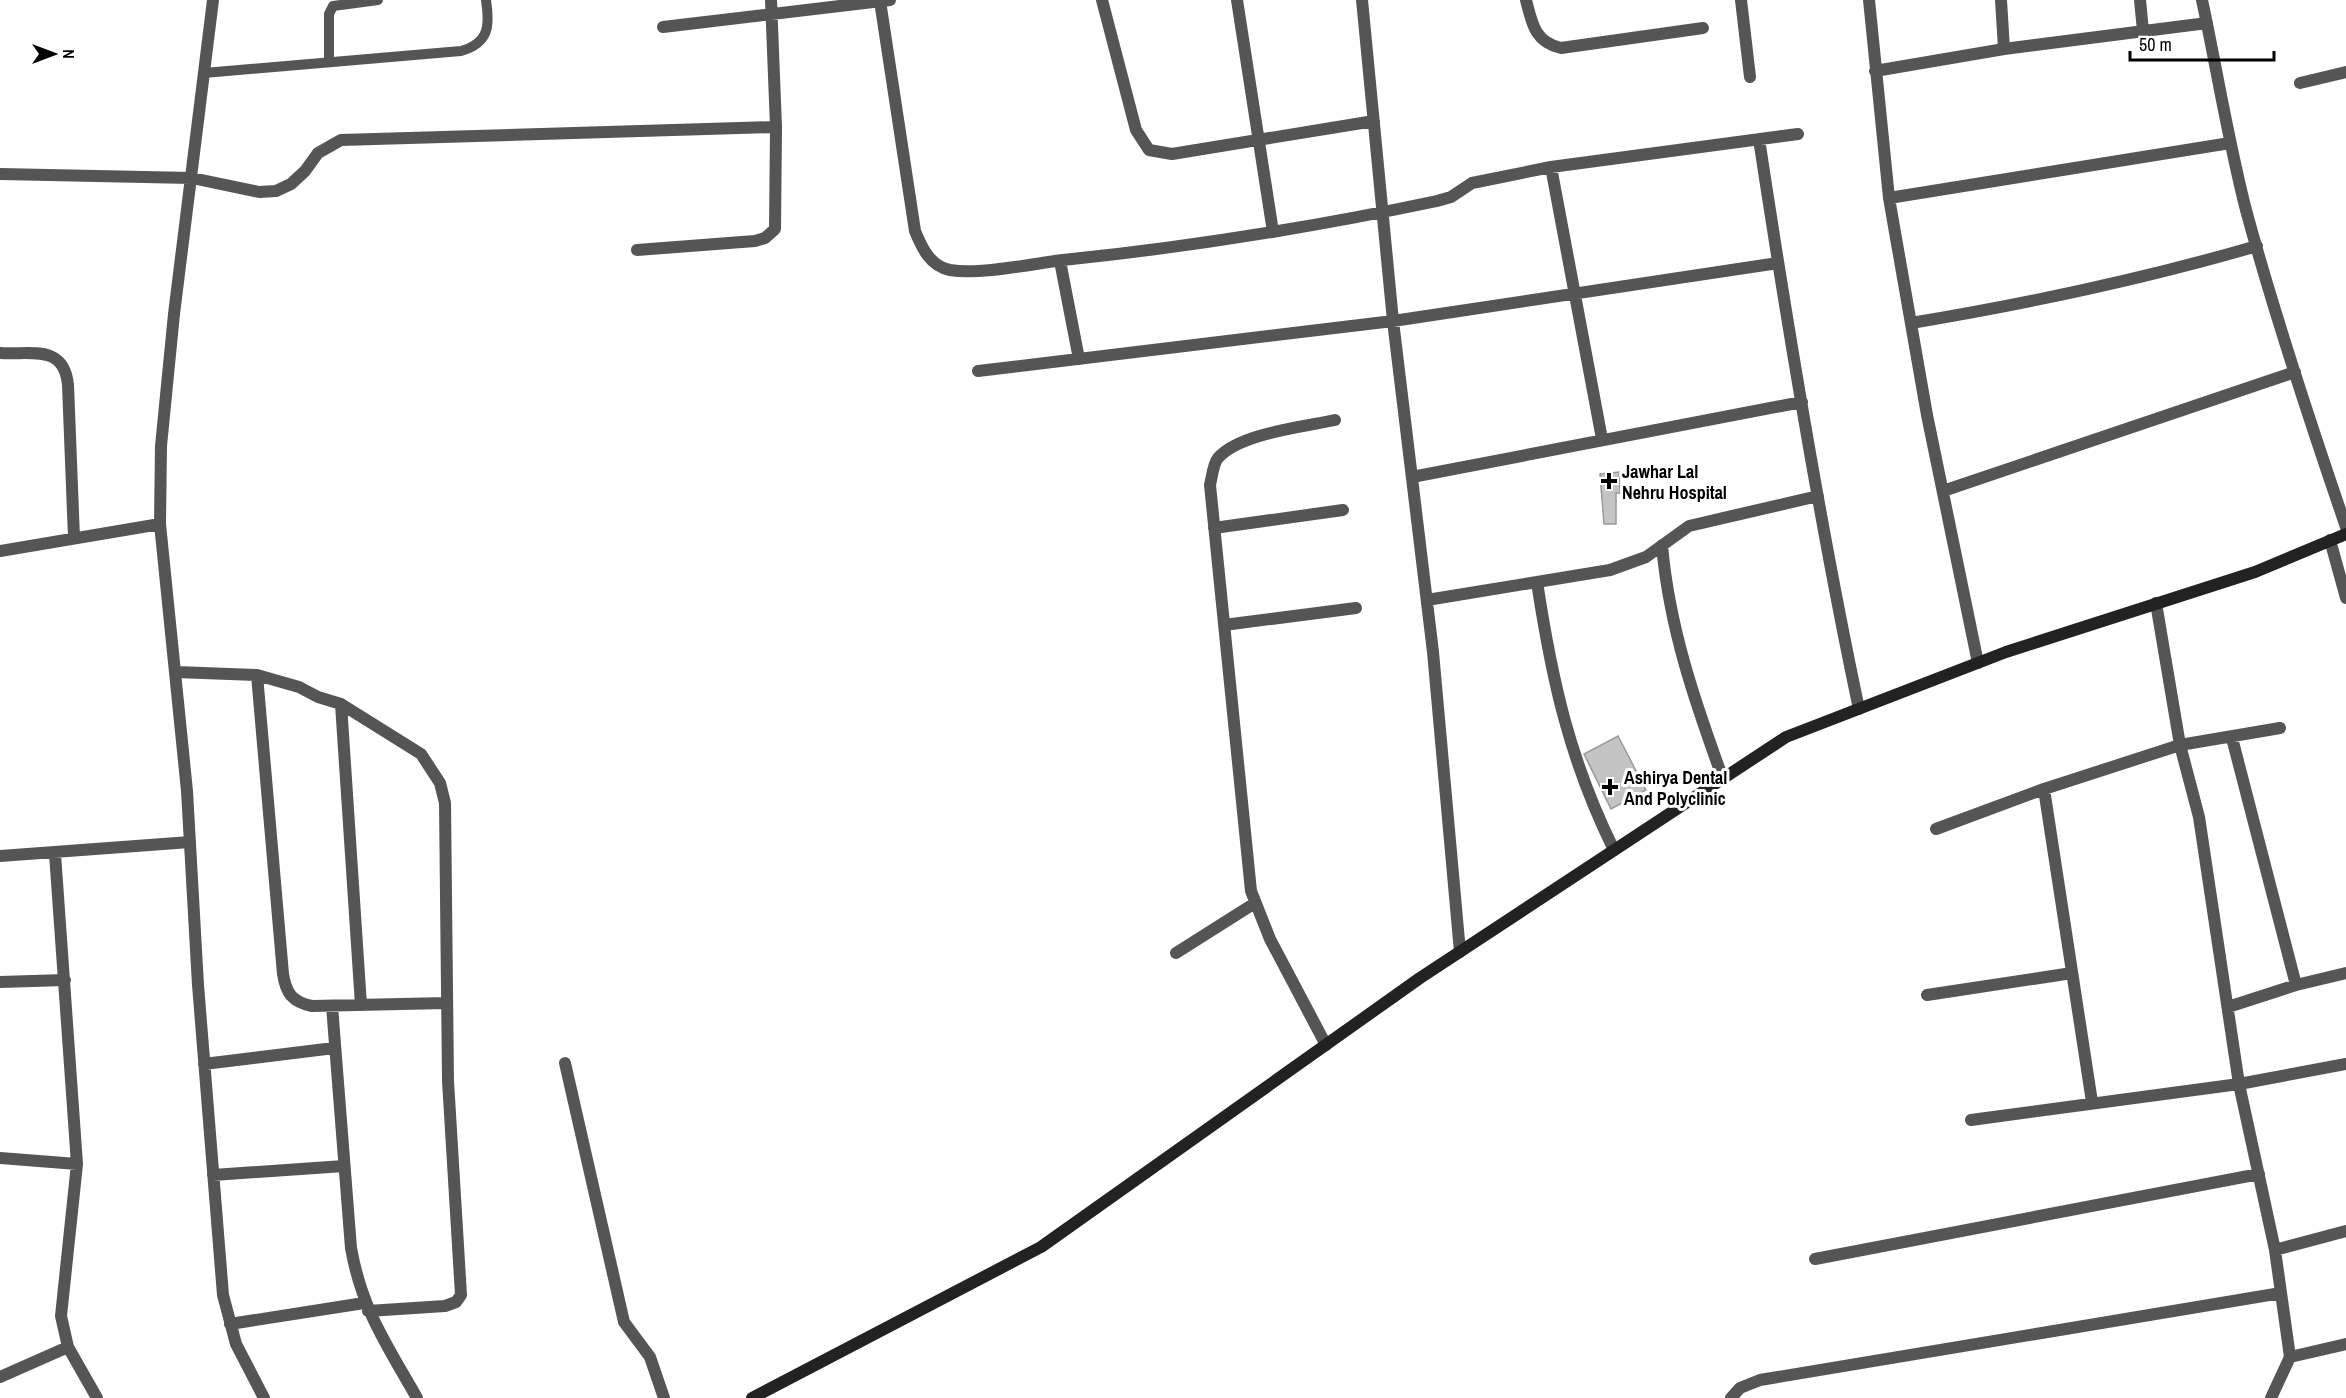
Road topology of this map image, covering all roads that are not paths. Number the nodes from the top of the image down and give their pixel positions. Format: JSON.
{"nodes":[{"id":1,"x":213,"y":0,"type":"edge"},
{"id":2,"x":378,"y":0,"type":"edge"},
{"id":3,"x":486,"y":0,"type":"edge"},
{"id":4,"x":771,"y":0,"type":"edge"},
{"id":5,"x":1102,"y":0,"type":"edge"},
{"id":6,"x":1237,"y":0,"type":"edge"},
{"id":7,"x":1362,"y":0,"type":"edge"},
{"id":8,"x":1526,"y":0,"type":"edge"},
{"id":9,"x":1741,"y":0,"type":"edge"},
{"id":10,"x":1869,"y":0,"type":"edge"},
{"id":11,"x":2001,"y":0,"type":"edge"},
{"id":12,"x":2140,"y":0,"type":"edge"},
{"id":13,"x":2202,"y":0,"type":"edge"},
{"id":14,"x":884,"y":1,"type":"edge"},
{"id":15,"x":772,"y":15,"type":"junction"},
{"id":16,"x":2207,"y":23,"type":"junction"},
{"id":17,"x":663,"y":27,"type":"dead end"},
{"id":18,"x":1703,"y":28,"type":"dead end"},
{"id":19,"x":2143,"y":31,"type":"junction"},
{"id":20,"x":2004,"y":49,"type":"junction"},
{"id":21,"x":329,"y":62,"type":"junction"},
{"id":22,"x":1875,"y":71,"type":"junction"},
{"id":23,"x":2346,"y":72,"type":"edge"},
{"id":24,"x":204,"y":74,"type":"junction"},
{"id":25,"x":1750,"y":77,"type":"dead end"},
{"id":26,"x":2300,"y":83,"type":"dead end"},
{"id":27,"x":1374,"y":121,"type":"junction"},
{"id":28,"x":776,"y":127,"type":"junction"},
{"id":29,"x":1797,"y":134,"type":"dead end"},
{"id":30,"x":1759,"y":139,"type":"junction"},
{"id":31,"x":1257,"y":141,"type":"junction"},
{"id":32,"x":2230,"y":143,"type":"junction"},
{"id":33,"x":1551,"y":166,"type":"junction"},
{"id":34,"x":0,"y":174,"type":"edge"},
{"id":35,"x":192,"y":178,"type":"junction"},
{"id":36,"x":1889,"y":198,"type":"junction"},
{"id":37,"x":1383,"y":213,"type":"junction"},
{"id":38,"x":1273,"y":232,"type":"junction"},
{"id":39,"x":2257,"y":246,"type":"junction"},
{"id":40,"x":637,"y":250,"type":"dead end"},
{"id":41,"x":1060,"y":261,"type":"junction"},
{"id":42,"x":1778,"y":263,"type":"junction"},
{"id":43,"x":1575,"y":293,"type":"junction"},
{"id":44,"x":1393,"y":321,"type":"junction"},
{"id":45,"x":1911,"y":323,"type":"junction"},
{"id":46,"x":0,"y":353,"type":"edge"},
{"id":47,"x":1079,"y":359,"type":"junction"},
{"id":48,"x":978,"y":371,"type":"dead end"},
{"id":49,"x":2295,"y":372,"type":"junction"},
{"id":50,"x":1802,"y":402,"type":"junction"},
{"id":51,"x":1335,"y":420,"type":"dead end"},
{"id":52,"x":1602,"y":439,"type":"junction"},
{"id":53,"x":1412,"y":477,"type":"junction"},
{"id":54,"x":1943,"y":491,"type":"junction"},
{"id":55,"x":1818,"y":496,"type":"junction"},
{"id":56,"x":1343,"y":510,"type":"dead end"},
{"id":57,"x":160,"y":524,"type":"junction"},
{"id":58,"x":2346,"y":527,"type":"edge"},
{"id":59,"x":1214,"y":528,"type":"junction"},
{"id":60,"x":2346,"y":534,"type":"edge"},
{"id":61,"x":74,"y":538,"type":"junction"},
{"id":62,"x":2330,"y":540,"type":"junction"},
{"id":63,"x":1662,"y":545,"type":"junction"},
{"id":64,"x":0,"y":551,"type":"edge"},
{"id":65,"x":1537,"y":582,"type":"junction"},
{"id":66,"x":2346,"y":598,"type":"edge"},
{"id":67,"x":1427,"y":600,"type":"junction"},
{"id":68,"x":2156,"y":603,"type":"junction"},
{"id":69,"x":1356,"y":608,"type":"dead end"},
{"id":70,"x":1224,"y":625,"type":"junction"},
{"id":71,"x":1978,"y":663,"type":"junction"},
{"id":72,"x":176,"y":672,"type":"junction"},
{"id":73,"x":257,"y":675,"type":"junction"},
{"id":74,"x":341,"y":704,"type":"junction"},
{"id":75,"x":1859,"y":709,"type":"junction"},
{"id":76,"x":2280,"y":728,"type":"dead end"},
{"id":77,"x":2232,"y":738,"type":"junction"},
{"id":78,"x":2180,"y":745,"type":"junction"},
{"id":79,"x":1723,"y":779,"type":"junction"},
{"id":80,"x":2044,"y":789,"type":"junction"},
{"id":81,"x":1936,"y":829,"type":"dead end"},
{"id":82,"x":190,"y":842,"type":"junction"},
{"id":83,"x":1614,"y":850,"type":"junction"},
{"id":84,"x":55,"y":854,"type":"junction"},
{"id":85,"x":0,"y":856,"type":"edge"},
{"id":86,"x":1255,"y":903,"type":"junction"},
{"id":87,"x":1460,"y":952,"type":"junction"},
{"id":88,"x":1176,"y":953,"type":"dead end"},
{"id":89,"x":2072,"y":973,"type":"junction"},
{"id":90,"x":2346,"y":973,"type":"edge"},
{"id":91,"x":65,"y":980,"type":"junction"},
{"id":92,"x":0,"y":982,"type":"edge"},
{"id":93,"x":2296,"y":985,"type":"junction"},
{"id":94,"x":1927,"y":995,"type":"dead end"},
{"id":95,"x":446,"y":1003,"type":"junction"},
{"id":96,"x":361,"y":1005,"type":"junction"},
{"id":97,"x":332,"y":1006,"type":"junction"},
{"id":98,"x":2228,"y":1007,"type":"junction"},
{"id":99,"x":1326,"y":1045,"type":"junction"},
{"id":100,"x":334,"y":1048,"type":"junction"},
{"id":101,"x":565,"y":1063,"type":"dead end"},
{"id":102,"x":204,"y":1064,"type":"junction"},
{"id":103,"x":2346,"y":1064,"type":"edge"},
{"id":104,"x":2239,"y":1084,"type":"junction"},
{"id":105,"x":2092,"y":1102,"type":"junction"},
{"id":106,"x":1971,"y":1120,"type":"dead end"},
{"id":107,"x":0,"y":1158,"type":"edge"},
{"id":108,"x":77,"y":1164,"type":"junction"},
{"id":109,"x":344,"y":1166,"type":"junction"},
{"id":110,"x":2259,"y":1174,"type":"junction"},
{"id":111,"x":213,"y":1175,"type":"junction"},
{"id":112,"x":2346,"y":1231,"type":"edge"},
{"id":113,"x":2275,"y":1250,"type":"junction"},
{"id":114,"x":1815,"y":1259,"type":"dead end"},
{"id":115,"x":2282,"y":1293,"type":"junction"},
{"id":116,"x":366,"y":1307,"type":"junction"},
{"id":117,"x":230,"y":1324,"type":"junction"},
{"id":118,"x":2346,"y":1344,"type":"edge"},
{"id":119,"x":68,"y":1347,"type":"junction"},
{"id":120,"x":2290,"y":1357,"type":"junction"},
{"id":121,"x":0,"y":1377,"type":"edge"},
{"id":122,"x":97,"y":1398,"type":"edge"},
{"id":123,"x":264,"y":1398,"type":"edge"},
{"id":124,"x":417,"y":1398,"type":"edge"},
{"id":125,"x":664,"y":1398,"type":"edge"},
{"id":126,"x":752,"y":1398,"type":"edge"},
{"id":127,"x":1731,"y":1398,"type":"edge"},
{"id":128,"x":2271,"y":1398,"type":"edge"}],
"edges":[{"from":1,"to":24,"type":"street"},
{"from":2,"to":21,"type":"lane"},
{"from":3,"to":21,"type":"lane"},
{"from":4,"to":15,"type":"street"},
{"from":5,"to":31,"type":"street"},
{"from":6,"to":31,"type":"street"},
{"from":7,"to":27,"type":"street"},
{"from":8,"to":18,"type":"street"},
{"from":9,"to":25,"type":"street"},
{"from":10,"to":22,"type":"street"},
{"from":11,"to":20,"type":"street"},
{"from":12,"to":19,"type":"street"},
{"from":13,"to":16,"type":"street"},
{"from":14,"to":15,"type":"street"},
{"from":14,"to":41,"type":"street"},
{"from":15,"to":17,"type":"street"},
{"from":15,"to":28,"type":"street"},
{"from":16,"to":19,"type":"street"},
{"from":16,"to":32,"type":"street"},
{"from":19,"to":20,"type":"street"},
{"from":20,"to":22,"type":"street"},
{"from":21,"to":24,"type":"lane"},
{"from":22,"to":36,"type":"street"},
{"from":23,"to":26,"type":"street"},
{"from":24,"to":35,"type":"street"},
{"from":27,"to":31,"type":"street"},
{"from":27,"to":37,"type":"street"},
{"from":28,"to":35,"type":"street"},
{"from":28,"to":40,"type":"street"},
{"from":29,"to":30,"type":"street"},
{"from":30,"to":33,"type":"street"},
{"from":30,"to":42,"type":"street"},
{"from":31,"to":38,"type":"street"},
{"from":32,"to":36,"type":"street"},
{"from":32,"to":39,"type":"street"},
{"from":33,"to":37,"type":"street"},
{"from":33,"to":43,"type":"street"},
{"from":34,"to":35,"type":"street"},
{"from":35,"to":57,"type":"street"},
{"from":36,"to":45,"type":"street"},
{"from":37,"to":38,"type":"street"},
{"from":37,"to":44,"type":"street"},
{"from":38,"to":41,"type":"street"},
{"from":39,"to":45,"type":"street"},
{"from":39,"to":49,"type":"street"},
{"from":41,"to":47,"type":"street"},
{"from":42,"to":43,"type":"street"},
{"from":42,"to":50,"type":"street"},
{"from":43,"to":44,"type":"street"},
{"from":43,"to":52,"type":"street"},
{"from":44,"to":47,"type":"street"},
{"from":44,"to":53,"type":"street"},
{"from":45,"to":54,"type":"street"},
{"from":46,"to":61,"type":"street"},
{"from":47,"to":48,"type":"street"},
{"from":49,"to":54,"type":"street"},
{"from":49,"to":58,"type":"street"},
{"from":50,"to":52,"type":"street"},
{"from":50,"to":55,"type":"street"},
{"from":51,"to":59,"type":"street"},
{"from":52,"to":53,"type":"street"},
{"from":53,"to":67,"type":"street"},
{"from":54,"to":71,"type":"street"},
{"from":55,"to":63,"type":"street"},
{"from":55,"to":75,"type":"street"},
{"from":56,"to":59,"type":"street"},
{"from":57,"to":61,"type":"street"},
{"from":57,"to":72,"type":"street"},
{"from":59,"to":70,"type":"street"},
{"from":60,"to":62,"type":"street"},
{"from":61,"to":64,"type":"street"},
{"from":62,"to":66,"type":"street"},
{"from":62,"to":68,"type":"street"},
{"from":63,"to":65,"type":"street"},
{"from":63,"to":79,"type":"street"},
{"from":65,"to":67,"type":"street"},
{"from":65,"to":83,"type":"street"},
{"from":67,"to":87,"type":"street"},
{"from":68,"to":71,"type":"street"},
{"from":68,"to":78,"type":"street"},
{"from":69,"to":70,"type":"street"},
{"from":70,"to":86,"type":"street"},
{"from":71,"to":75,"type":"street"},
{"from":72,"to":73,"type":"street"},
{"from":72,"to":82,"type":"street"},
{"from":73,"to":74,"type":"street"},
{"from":73,"to":97,"type":"street"},
{"from":74,"to":95,"type":"street"},
{"from":74,"to":96,"type":"street"},
{"from":75,"to":79,"type":"street"},
{"from":76,"to":77,"type":"street"},
{"from":77,"to":78,"type":"street"},
{"from":77,"to":93,"type":"street"},
{"from":78,"to":80,"type":"street"},
{"from":78,"to":98,"type":"street"},
{"from":79,"to":83,"type":"street"},
{"from":80,"to":81,"type":"street"},
{"from":80,"to":89,"type":"street"},
{"from":82,"to":84,"type":"street"},
{"from":82,"to":102,"type":"street"},
{"from":83,"to":87,"type":"street"},
{"from":84,"to":85,"type":"street"},
{"from":84,"to":91,"type":"street"},
{"from":86,"to":88,"type":"street"},
{"from":86,"to":99,"type":"street"},
{"from":87,"to":99,"type":"street"},
{"from":89,"to":94,"type":"street"},
{"from":89,"to":105,"type":"street"},
{"from":90,"to":93,"type":"street"},
{"from":91,"to":92,"type":"street"},
{"from":91,"to":108,"type":"street"},
{"from":93,"to":98,"type":"street"},
{"from":95,"to":96,"type":"street"},
{"from":95,"to":116,"type":"street"},
{"from":96,"to":97,"type":"street"},
{"from":97,"to":100,"type":"street"},
{"from":98,"to":104,"type":"street"},
{"from":99,"to":126,"type":"street"},
{"from":100,"to":102,"type":"street"},
{"from":100,"to":109,"type":"street"},
{"from":101,"to":125,"type":"street"},
{"from":102,"to":111,"type":"street"},
{"from":103,"to":104,"type":"street"},
{"from":104,"to":105,"type":"street"},
{"from":104,"to":110,"type":"street"},
{"from":105,"to":106,"type":"street"},
{"from":107,"to":108,"type":"street"},
{"from":108,"to":119,"type":"street"},
{"from":109,"to":111,"type":"street"},
{"from":109,"to":116,"type":"street"},
{"from":110,"to":113,"type":"street"},
{"from":110,"to":114,"type":"street"},
{"from":111,"to":117,"type":"street"},
{"from":112,"to":113,"type":"street"},
{"from":113,"to":115,"type":"street"},
{"from":115,"to":120,"type":"street"},
{"from":115,"to":127,"type":"street"},
{"from":116,"to":117,"type":"street"},
{"from":116,"to":124,"type":"street"},
{"from":117,"to":123,"type":"street"},
{"from":118,"to":120,"type":"street"},
{"from":119,"to":121,"type":"street"},
{"from":119,"to":122,"type":"street"},
{"from":120,"to":128,"type":"street"}]}
